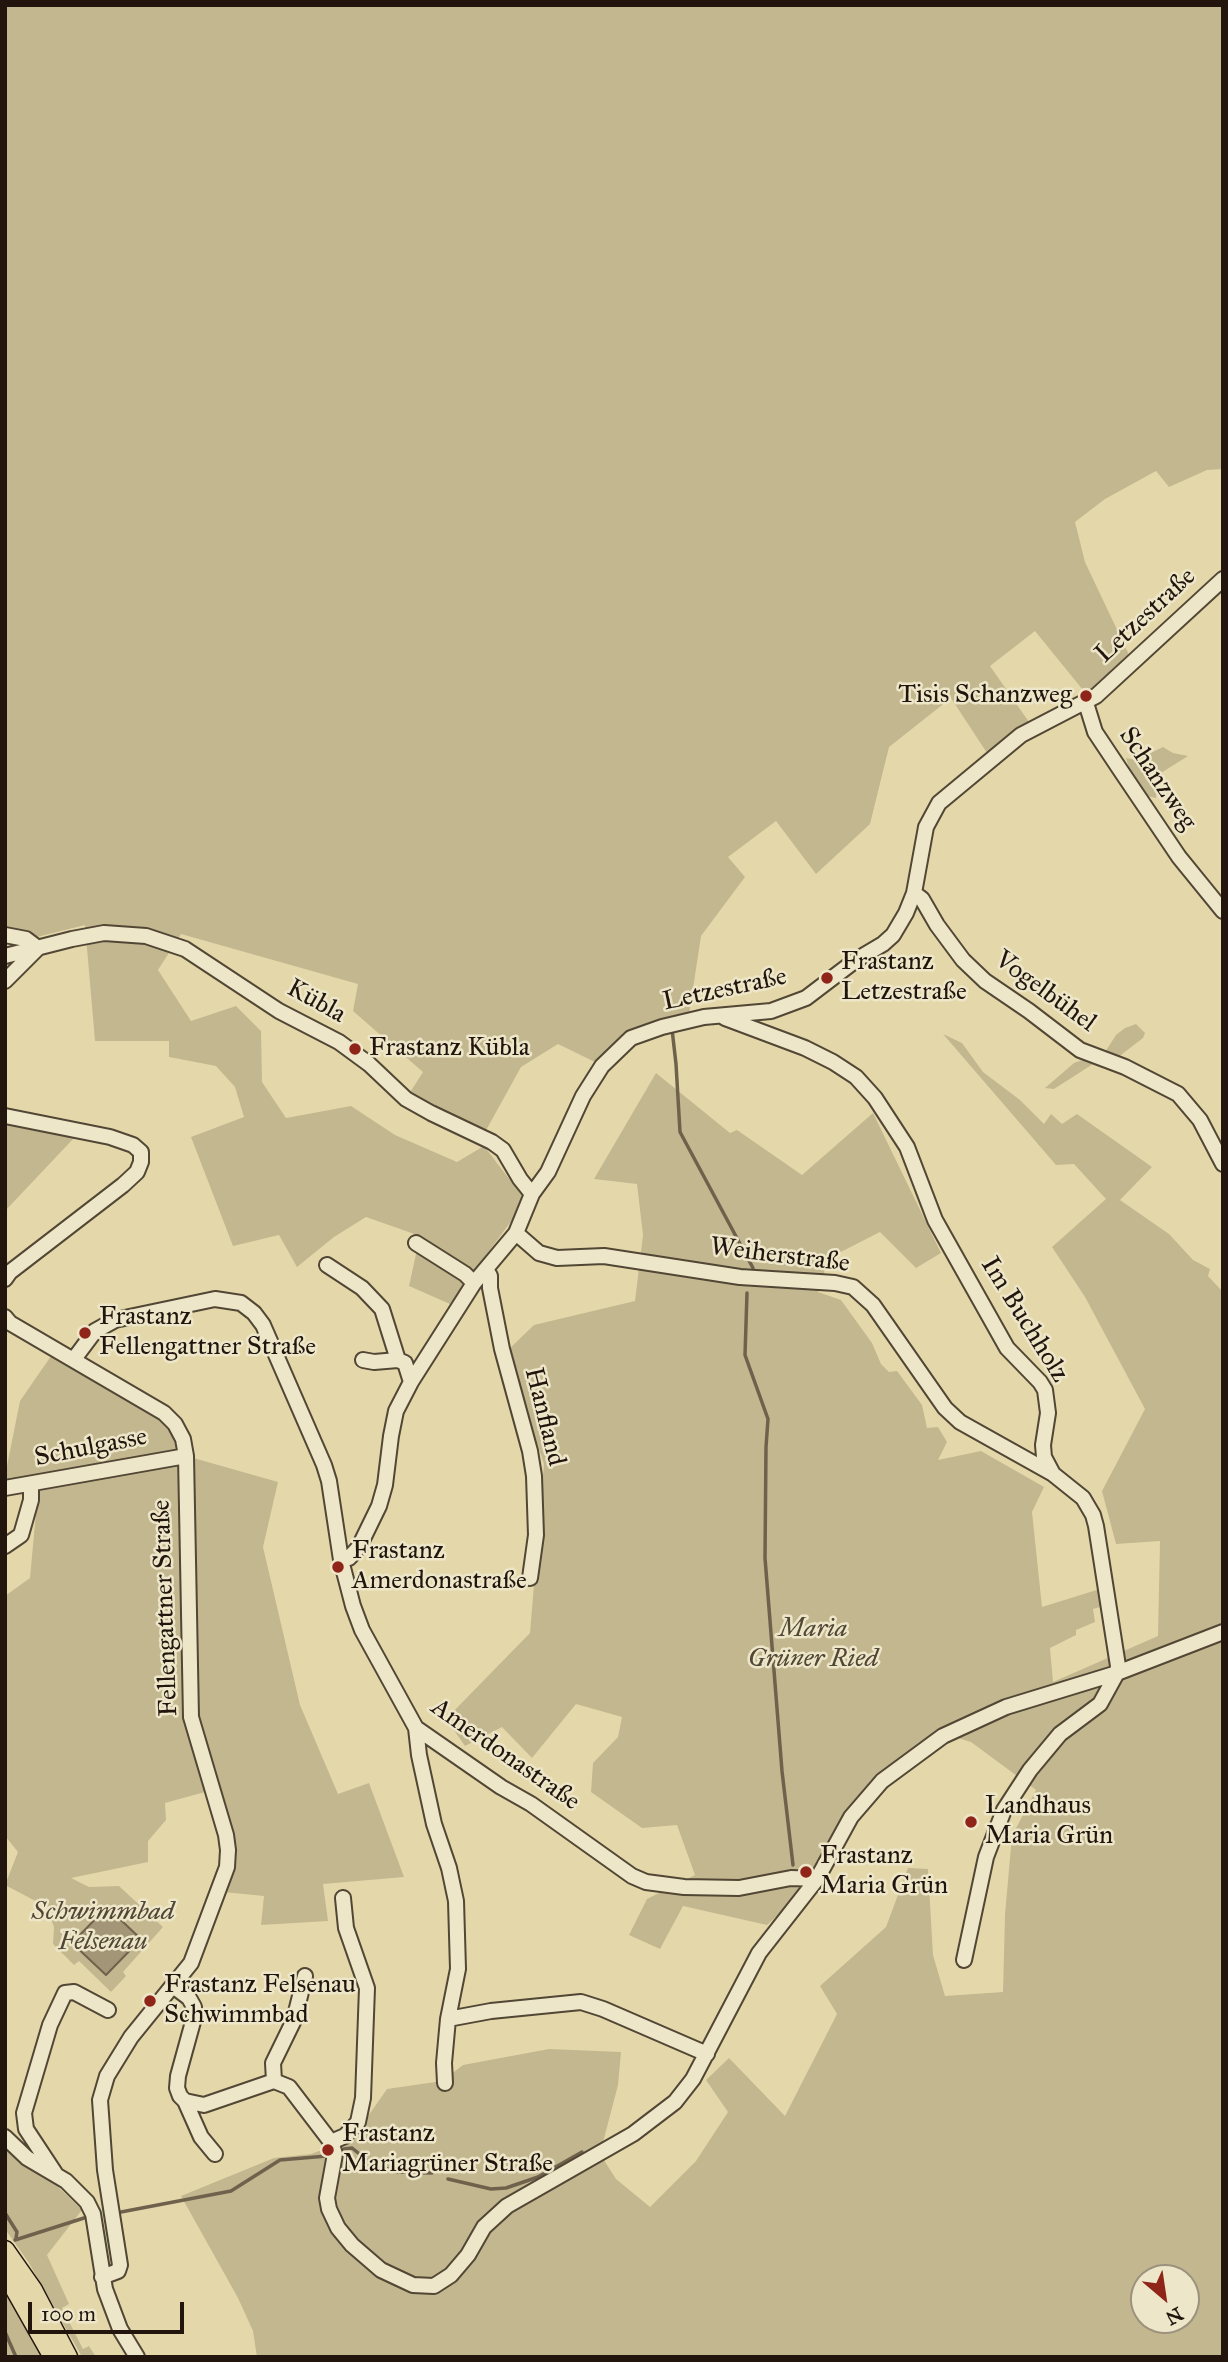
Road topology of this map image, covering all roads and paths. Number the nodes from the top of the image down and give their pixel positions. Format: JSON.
{"nodes":[{"id":1,"x":1223,"y":579,"type":"edge"},
{"id":2,"x":1086,"y":703,"type":"junction"},
{"id":3,"x":914,"y":893,"type":"junction"},
{"id":4,"x":1223,"y":911,"type":"edge"},
{"id":5,"x":5,"y":935,"type":"edge"},
{"id":6,"x":38,"y":948,"type":"junction"},
{"id":7,"x":5,"y":956,"type":"edge"},
{"id":8,"x":5,"y":981,"type":"edge"},
{"id":9,"x":721,"y":1016,"type":"junction"},
{"id":10,"x":5,"y":1116,"type":"edge"},
{"id":11,"x":1223,"y":1164,"type":"edge"},
{"id":12,"x":532,"y":1194,"type":"junction"},
{"id":13,"x":516,"y":1233,"type":"junction"},
{"id":14,"x":416,"y":1243,"type":"dead end"},
{"id":15,"x":327,"y":1265,"type":"dead end"},
{"id":16,"x":486,"y":1269,"type":"junction"},
{"id":17,"x":5,"y":1279,"type":"edge"},
{"id":18,"x":474,"y":1283,"type":"junction"},
{"id":19,"x":5,"y":1317,"type":"edge"},
{"id":20,"x":74,"y":1359,"type":"junction"},
{"id":21,"x":363,"y":1360,"type":"dead end"},
{"id":22,"x":398,"y":1360,"type":"junction"},
{"id":23,"x":411,"y":1382,"type":"junction"},
{"id":24,"x":186,"y":1456,"type":"junction"},
{"id":25,"x":1053,"y":1474,"type":"junction"},
{"id":26,"x":32,"y":1485,"type":"junction"},
{"id":27,"x":5,"y":1488,"type":"edge"},
{"id":28,"x":5,"y":1546,"type":"edge"},
{"id":29,"x":341,"y":1560,"type":"junction"},
{"id":30,"x":530,"y":1578,"type":"dead end"},
{"id":31,"x":1223,"y":1632,"type":"edge"},
{"id":32,"x":1117,"y":1673,"type":"junction"},
{"id":33,"x":1082,"y":1685,"type":"junction"},
{"id":34,"x":1100,"y":1704,"type":"junction"},
{"id":35,"x":416,"y":1728,"type":"junction"},
{"id":36,"x":817,"y":1879,"type":"junction"},
{"id":37,"x":343,"y":1898,"type":"dead end"},
{"id":38,"x":964,"y":1960,"type":"dead end"},
{"id":39,"x":305,"y":1976,"type":"dead end"},
{"id":40,"x":173,"y":1986,"type":"junction"},
{"id":41,"x":108,"y":2010,"type":"dead end"},
{"id":42,"x":448,"y":2019,"type":"junction"},
{"id":43,"x":707,"y":2054,"type":"junction"},
{"id":44,"x":274,"y":2081,"type":"junction"},
{"id":45,"x":445,"y":2083,"type":"dead end"},
{"id":46,"x":186,"y":2101,"type":"junction"},
{"id":47,"x":5,"y":2137,"type":"edge"},
{"id":48,"x":331,"y":2142,"type":"junction"},
{"id":49,"x":215,"y":2154,"type":"dead end"},
{"id":50,"x":55,"y":2174,"type":"junction"},
{"id":51,"x":5,"y":2250,"type":"edge"},
{"id":52,"x":5,"y":2272,"type":"edge"},
{"id":53,"x":102,"y":2277,"type":"junction"},
{"id":54,"x":53,"y":2357,"type":"edge"},
{"id":55,"x":68,"y":2357,"type":"edge"},
{"id":56,"x":137,"y":2357,"type":"edge"}],
"edges":[{"from":1,"to":2,"type":"street","name":"Letzestraße"},
{"from":2,"to":3,"type":"street","name":"Letzestraße"},
{"from":2,"to":4,"type":"street","name":"Schanzweg"},
{"from":3,"to":9,"type":"street","name":"Letzestraße"},
{"from":3,"to":11,"type":"street","name":"Vogelbühel"},
{"from":5,"to":6,"type":"street"},
{"from":6,"to":7,"type":"street","name":"Kübla"},
{"from":6,"to":8,"type":"street"},
{"from":6,"to":12,"type":"street","name":"Kübla"},
{"from":9,"to":12,"type":"street","name":"Letzestraße"},
{"from":9,"to":25,"type":"street","name":"Im Buchholz"},
{"from":10,"to":17,"type":"street"},
{"from":12,"to":13,"type":"street","name":"Letzestraße"},
{"from":13,"to":16,"type":"street","name":"Letzestraße"},
{"from":13,"to":25,"type":"street","name":"Weiherstraße"},
{"from":14,"to":18,"type":"street"},
{"from":15,"to":22,"type":"street"},
{"from":16,"to":18,"type":"street","name":"Letzestraße"},
{"from":16,"to":30,"type":"street","name":"Hanfland"},
{"from":18,"to":23,"type":"street","name":"Letzestraße"},
{"from":19,"to":20,"type":"street","name":"Fellengattner Straße"},
{"from":20,"to":24,"type":"street","name":"Fellengattner Straße"},
{"from":20,"to":29,"type":"street","name":"Amerdonastraße"},
{"from":21,"to":22,"type":"street"},
{"from":22,"to":23,"type":"street"},
{"from":23,"to":29,"type":"street","name":"Letzestraße"},
{"from":24,"to":26,"type":"street","name":"Schulgasse"},
{"from":24,"to":40,"type":"street","name":"Fellengattner Straße"},
{"from":25,"to":32,"type":"street"},
{"from":26,"to":27,"type":"street","name":"Schulgasse"},
{"from":26,"to":28,"type":"street"},
{"from":29,"to":35,"type":"street","name":"Amerdonastraße"},
{"from":31,"to":32,"type":"street"},
{"from":32,"to":33,"type":"street"},
{"from":32,"to":34,"type":"street"},
{"from":33,"to":34,"type":"street"},
{"from":33,"to":36,"type":"street"},
{"from":34,"to":38,"type":"street"},
{"from":35,"to":36,"type":"street","name":"Amerdonastraße"},
{"from":35,"to":42,"type":"street"},
{"from":36,"to":43,"type":"street"},
{"from":37,"to":48,"type":"street"},
{"from":39,"to":44,"type":"street"},
{"from":40,"to":46,"type":"street"},
{"from":40,"to":53,"type":"street","name":"Fellengattner Straße"},
{"from":41,"to":50,"type":"street"},
{"from":42,"to":43,"type":"street"},
{"from":42,"to":45,"type":"street"},
{"from":43,"to":48,"type":"street"},
{"from":44,"to":46,"type":"street"},
{"from":44,"to":48,"type":"street"},
{"from":46,"to":49,"type":"street"},
{"from":47,"to":50,"type":"street"},
{"from":50,"to":53,"type":"street"},
{"from":51,"to":55,"type":"main road"},
{"from":52,"to":54,"type":"main road"},
{"from":53,"to":56,"type":"street"}]}
